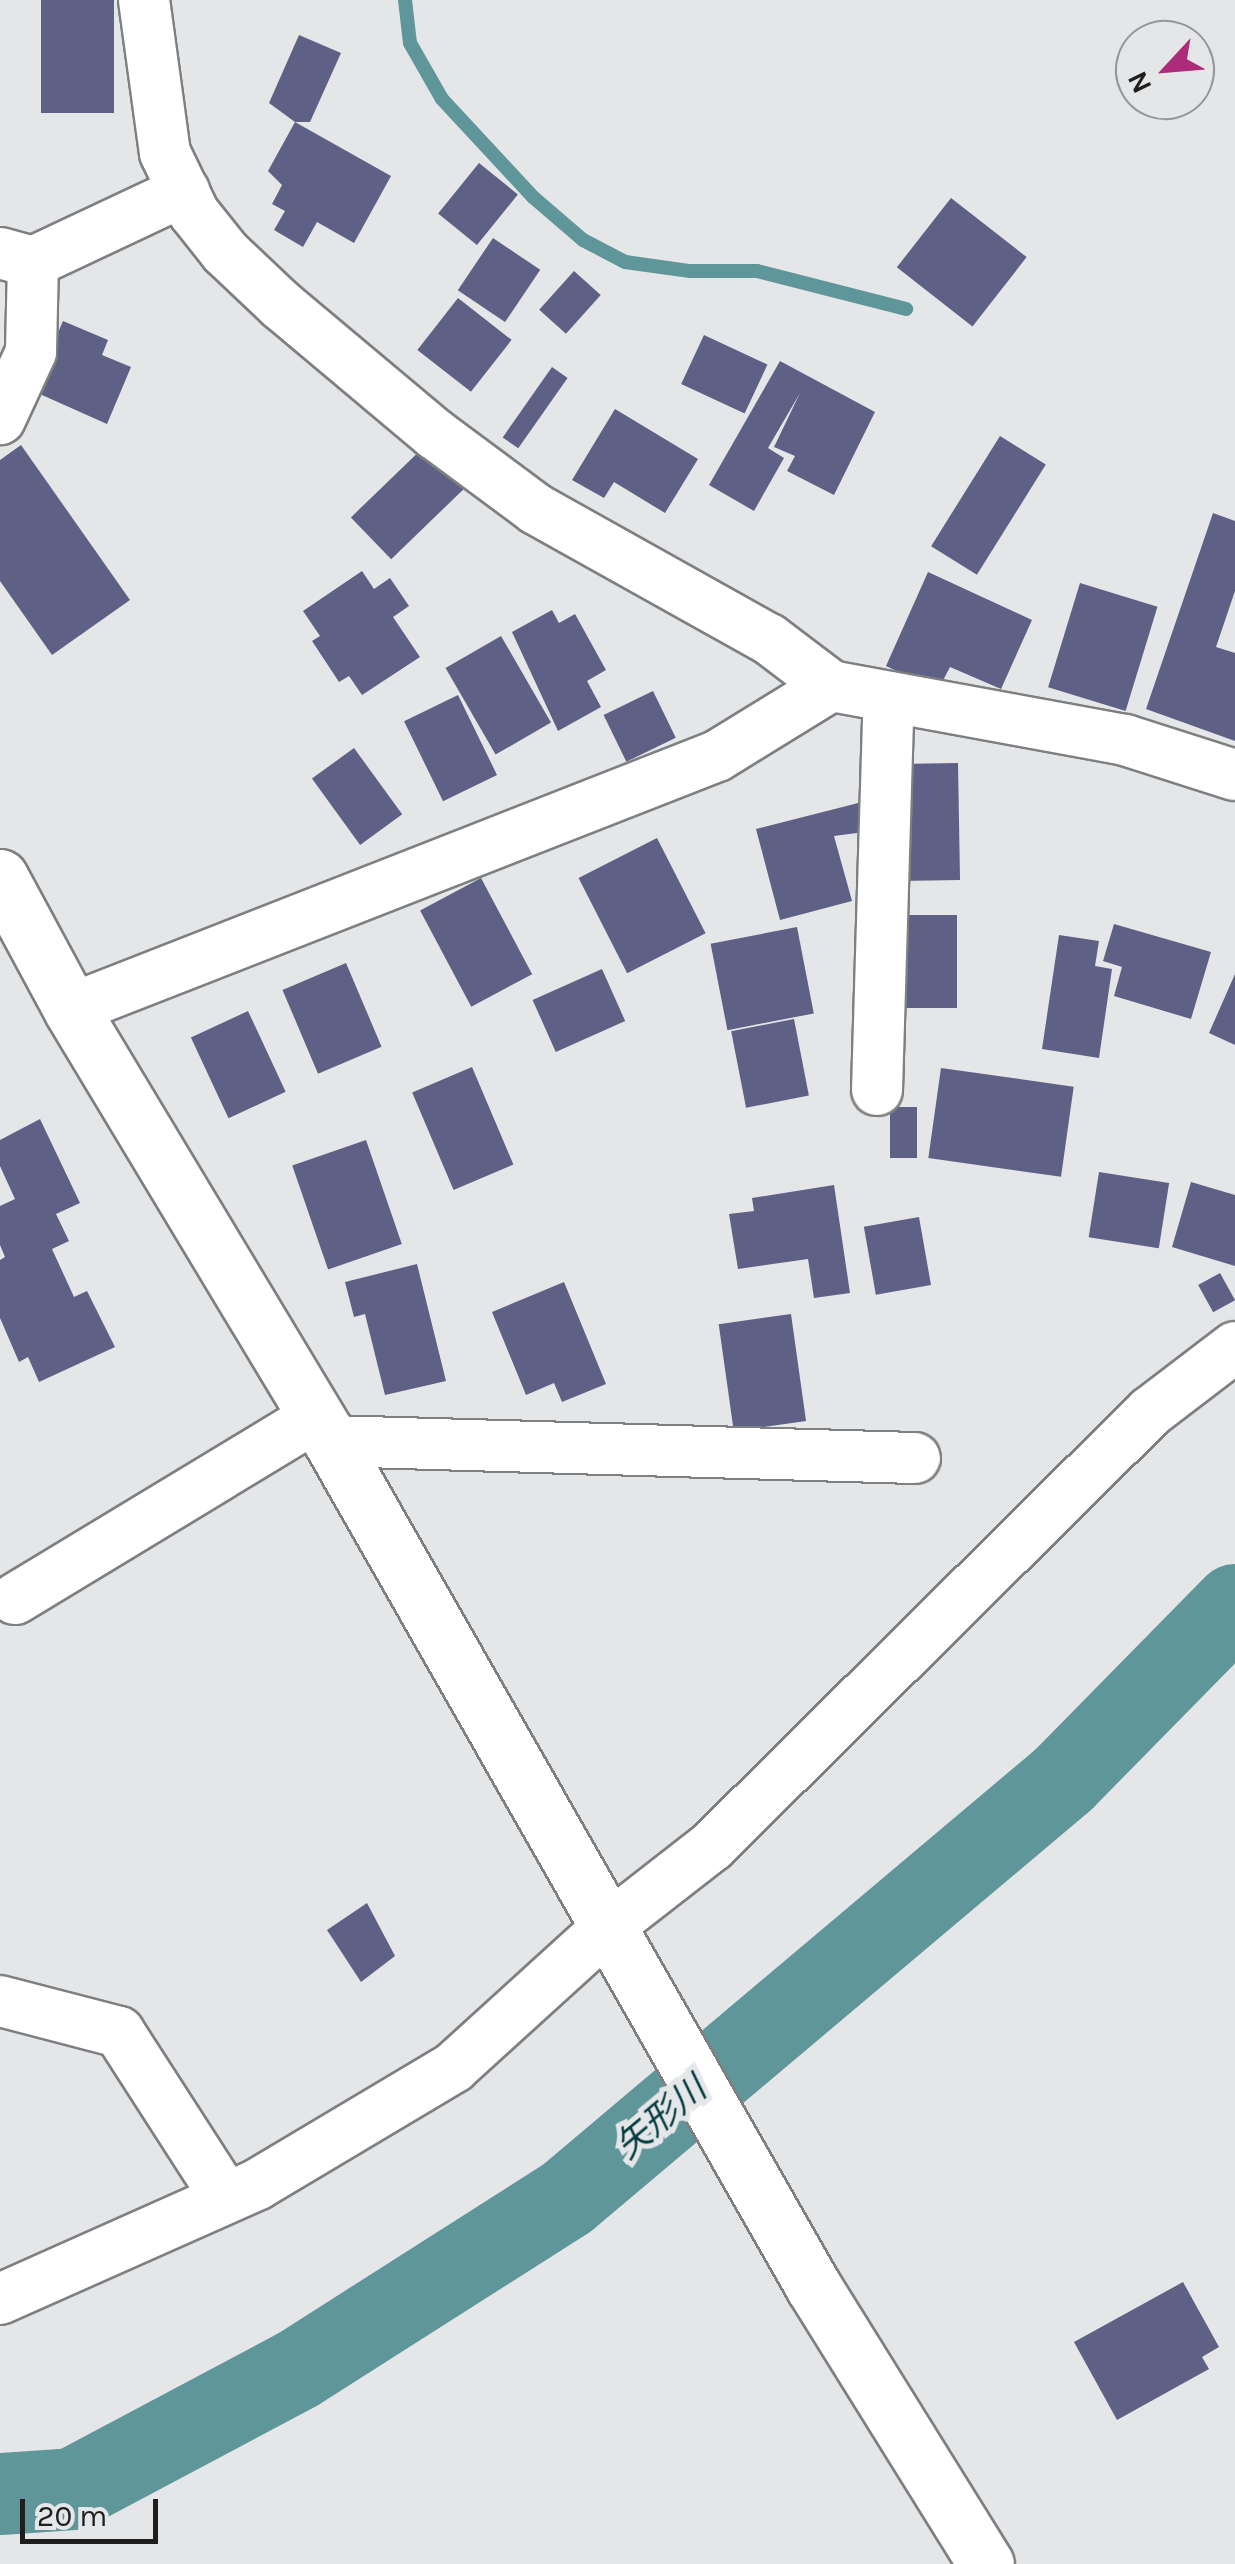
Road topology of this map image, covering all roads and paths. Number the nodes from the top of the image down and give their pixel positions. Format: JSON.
{"nodes":[{"id":1,"x":144,"y":0,"type":"edge"},
{"id":2,"x":184,"y":192,"type":"junction"},
{"id":3,"x":16,"y":258,"type":"edge"},
{"id":4,"x":0,"y":419,"type":"edge"},
{"id":5,"x":831,"y":686,"type":"junction"},
{"id":6,"x":889,"y":697,"type":"junction"},
{"id":7,"x":1235,"y":775,"type":"edge"},
{"id":8,"x":0,"y":877,"type":"edge"},
{"id":9,"x":71,"y":1009,"type":"junction"},
{"id":10,"x":877,"y":1090,"type":"dead end"},
{"id":11,"x":1235,"y":1347,"type":"edge"},
{"id":12,"x":324,"y":1428,"type":"junction"},
{"id":13,"x":915,"y":1458,"type":"dead end"},
{"id":14,"x":5,"y":1602,"type":"edge"},
{"id":15,"x":608,"y":1927,"type":"junction"},
{"id":16,"x":0,"y":2001,"type":"edge"},
{"id":17,"x":226,"y":2198,"type":"junction"},
{"id":18,"x":0,"y":2299,"type":"edge"},
{"id":19,"x":986,"y":2564,"type":"edge"}],
"edges":[{"from":1,"to":2,"type":"street"},
{"from":2,"to":3,"type":"street"},
{"from":2,"to":5,"type":"street"},
{"from":3,"to":4,"type":"street"},
{"from":5,"to":6,"type":"street"},
{"from":5,"to":9,"type":"street"},
{"from":6,"to":7,"type":"street"},
{"from":6,"to":10,"type":"street"},
{"from":8,"to":9,"type":"street"},
{"from":9,"to":12,"type":"street"},
{"from":11,"to":15,"type":"street"},
{"from":12,"to":13,"type":"street"},
{"from":12,"to":14,"type":"street"},
{"from":12,"to":15,"type":"street"},
{"from":15,"to":17,"type":"street"},
{"from":15,"to":19,"type":"street"},
{"from":16,"to":17,"type":"street"},
{"from":17,"to":18,"type":"street"}]}
